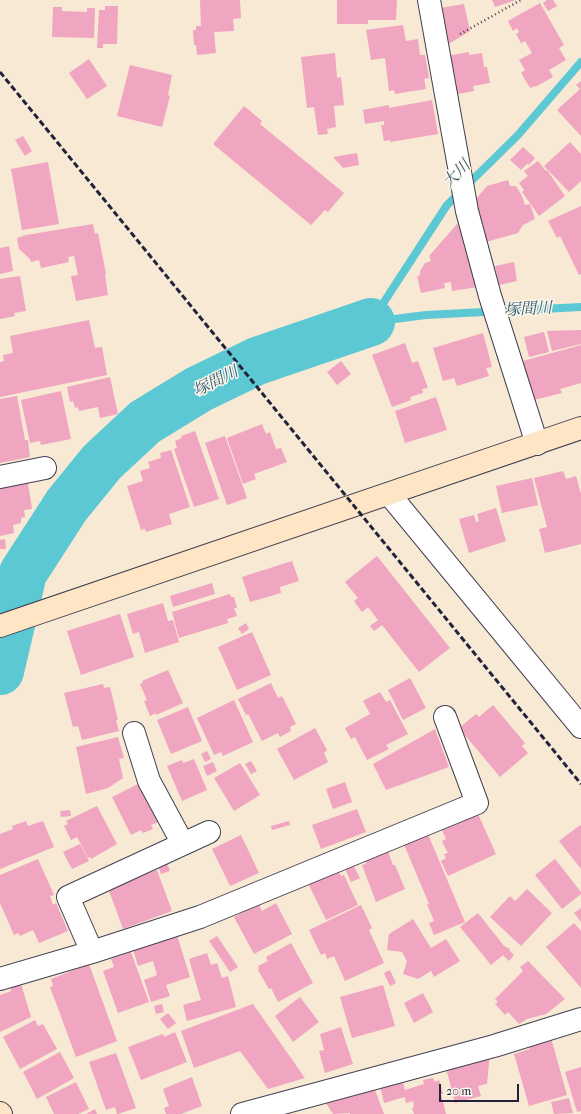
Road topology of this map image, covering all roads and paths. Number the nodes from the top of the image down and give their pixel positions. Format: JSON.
{"nodes":[{"id":1,"x":429,"y":0,"type":"edge"},
{"id":2,"x":521,"y":0,"type":"edge"},
{"id":3,"x":438,"y":47,"type":"junction"},
{"id":4,"x":581,"y":428,"type":"edge"},
{"id":5,"x":536,"y":444,"type":"junction"},
{"id":6,"x":45,"y":468,"type":"dead end"},
{"id":7,"x":0,"y":477,"type":"edge"},
{"id":8,"x":389,"y":494,"type":"junction"},
{"id":9,"x":0,"y":626,"type":"edge"},
{"id":10,"x":445,"y":717,"type":"dead end"},
{"id":11,"x":581,"y":727,"type":"edge"},
{"id":12,"x":134,"y":733,"type":"dead end"},
{"id":13,"x":208,"y":832,"type":"dead end"},
{"id":14,"x":183,"y":844,"type":"junction"},
{"id":15,"x":92,"y":952,"type":"junction"},
{"id":16,"x":0,"y":979,"type":"edge"},
{"id":17,"x":581,"y":1019,"type":"edge"},
{"id":18,"x":242,"y":1114,"type":"edge"}],
"edges":[{"from":1,"to":3,"type":"street"},
{"from":2,"to":3,"type":"path"},
{"from":3,"to":5,"type":"street"},
{"from":4,"to":5,"type":"street"},
{"from":5,"to":8,"type":"street"},
{"from":6,"to":7,"type":"street"},
{"from":8,"to":9,"type":"street"},
{"from":8,"to":11,"type":"street"},
{"from":10,"to":15,"type":"street"},
{"from":12,"to":14,"type":"street"},
{"from":13,"to":14,"type":"street"},
{"from":14,"to":15,"type":"street"},
{"from":15,"to":16,"type":"street"},
{"from":17,"to":18,"type":"street"}]}
